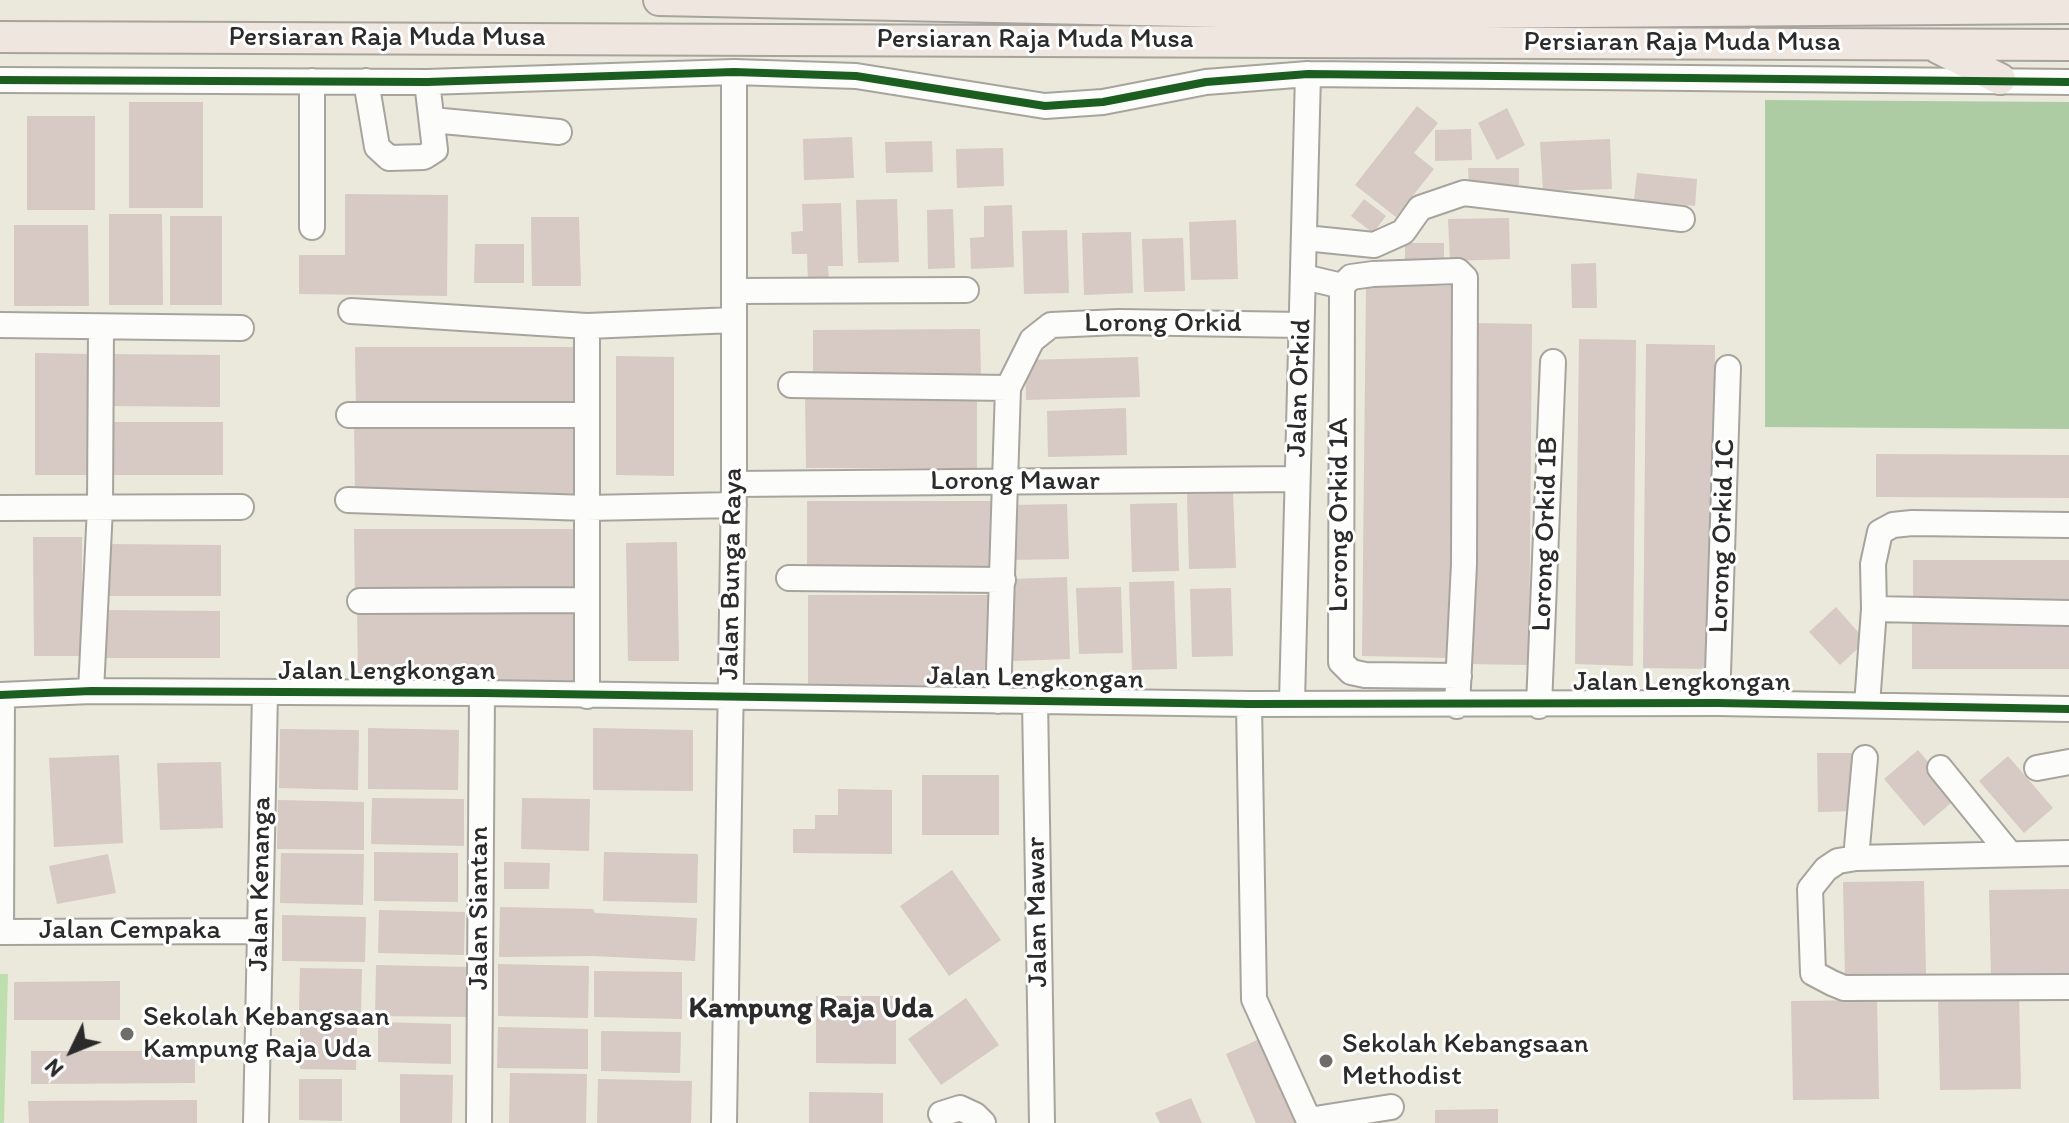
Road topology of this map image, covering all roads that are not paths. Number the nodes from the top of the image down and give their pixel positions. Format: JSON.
{"nodes":[{"id":1,"x":659,"y":0,"type":"edge"},
{"id":2,"x":2069,"y":8,"type":"edge"},
{"id":3,"x":0,"y":37,"type":"edge"},
{"id":4,"x":1931,"y":44,"type":"junction"},
{"id":5,"x":2069,"y":45,"type":"edge"},
{"id":6,"x":734,"y":72,"type":"junction"},
{"id":7,"x":1308,"y":74,"type":"junction"},
{"id":8,"x":2000,"y":79,"type":"junction"},
{"id":9,"x":0,"y":80,"type":"edge"},
{"id":10,"x":312,"y":81,"type":"junction"},
{"id":11,"x":366,"y":81,"type":"junction"},
{"id":12,"x":427,"y":82,"type":"junction"},
{"id":13,"x":2069,"y":82,"type":"edge"},
{"id":14,"x":432,"y":120,"type":"junction"},
{"id":15,"x":559,"y":132,"type":"dead end"},
{"id":16,"x":1682,"y":219,"type":"dead end"},
{"id":17,"x":312,"y":227,"type":"dead end"},
{"id":18,"x":1305,"y":238,"type":"junction"},
{"id":19,"x":1304,"y":277,"type":"junction"},
{"id":20,"x":1342,"y":286,"type":"junction"},
{"id":21,"x":966,"y":290,"type":"dead end"},
{"id":22,"x":734,"y":291,"type":"junction"},
{"id":23,"x":351,"y":311,"type":"dead end"},
{"id":24,"x":734,"y":320,"type":"junction"},
{"id":25,"x":0,"y":325,"type":"edge"},
{"id":26,"x":1300,"y":325,"type":"junction"},
{"id":27,"x":587,"y":326,"type":"junction"},
{"id":28,"x":101,"y":327,"type":"junction"},
{"id":29,"x":241,"y":328,"type":"dead end"},
{"id":30,"x":1553,"y":362,"type":"dead end"},
{"id":31,"x":1728,"y":368,"type":"dead end"},
{"id":32,"x":791,"y":385,"type":"dead end"},
{"id":33,"x":1008,"y":388,"type":"junction"},
{"id":34,"x":349,"y":415,"type":"dead end"},
{"id":35,"x":587,"y":415,"type":"junction"},
{"id":36,"x":1297,"y":479,"type":"junction"},
{"id":37,"x":1007,"y":482,"type":"junction"},
{"id":38,"x":734,"y":494,"type":"junction"},
{"id":39,"x":348,"y":500,"type":"dead end"},
{"id":40,"x":241,"y":507,"type":"dead end"},
{"id":41,"x":0,"y":508,"type":"edge"},
{"id":42,"x":100,"y":508,"type":"junction"},
{"id":43,"x":587,"y":508,"type":"junction"},
{"id":44,"x":2069,"y":525,"type":"edge"},
{"id":45,"x":789,"y":578,"type":"dead end"},
{"id":46,"x":1003,"y":580,"type":"junction"},
{"id":47,"x":587,"y":600,"type":"junction"},
{"id":48,"x":360,"y":601,"type":"dead end"},
{"id":49,"x":1874,"y":609,"type":"junction"},
{"id":50,"x":2069,"y":613,"type":"edge"},
{"id":51,"x":1459,"y":676,"type":"junction"},
{"id":52,"x":91,"y":691,"type":"junction"},
{"id":53,"x":265,"y":693,"type":"junction"},
{"id":54,"x":482,"y":693,"type":"junction"},
{"id":55,"x":1,"y":695,"type":"edge"},
{"id":56,"x":587,"y":696,"type":"junction"},
{"id":57,"x":729,"y":696,"type":"junction"},
{"id":58,"x":1035,"y":700,"type":"junction"},
{"id":59,"x":998,"y":701,"type":"junction"},
{"id":60,"x":1292,"y":702,"type":"junction"},
{"id":61,"x":1717,"y":703,"type":"junction"},
{"id":62,"x":1249,"y":704,"type":"junction"},
{"id":63,"x":1867,"y":705,"type":"junction"},
{"id":64,"x":1457,"y":706,"type":"junction"},
{"id":65,"x":1539,"y":706,"type":"junction"},
{"id":66,"x":2069,"y":709,"type":"edge"},
{"id":67,"x":1865,"y":758,"type":"dead end"},
{"id":68,"x":2069,"y":762,"type":"edge"},
{"id":69,"x":1940,"y":768,"type":"dead end"},
{"id":70,"x":2037,"y":768,"type":"dead end"},
{"id":71,"x":2009,"y":853,"type":"junction"},
{"id":72,"x":2069,"y":853,"type":"edge"},
{"id":73,"x":1856,"y":858,"type":"junction"},
{"id":74,"x":260,"y":931,"type":"junction"},
{"id":75,"x":1,"y":932,"type":"edge"},
{"id":76,"x":2069,"y":987,"type":"edge"},
{"id":77,"x":1391,"y":1107,"type":"dead end"},
{"id":78,"x":941,"y":1114,"type":"dead end"},
{"id":79,"x":1309,"y":1122,"type":"edge"},
{"id":80,"x":256,"y":1123,"type":"edge"},
{"id":81,"x":479,"y":1123,"type":"edge"},
{"id":82,"x":724,"y":1123,"type":"edge"},
{"id":83,"x":983,"y":1123,"type":"edge"},
{"id":84,"x":1042,"y":1123,"type":"edge"}],
"edges":[{"from":1,"to":2,"type":"main road","name":"Persiaran Raja Muda Musa"},
{"from":3,"to":4,"type":"main road","name":"Persiaran Raja Muda Musa"},
{"from":4,"to":5,"type":"main road","name":"Persiaran Raja Muda Musa"},
{"from":4,"to":8,"type":"main road"},
{"from":6,"to":7,"type":"street"},
{"from":6,"to":12,"type":"street"},
{"from":6,"to":22,"type":"street","name":"Jalan Bunga Raya"},
{"from":7,"to":8,"type":"street"},
{"from":7,"to":18,"type":"street","name":"Jalan Orkid"},
{"from":8,"to":13,"type":"street"},
{"from":9,"to":10,"type":"street"},
{"from":10,"to":11,"type":"street"},
{"from":10,"to":17,"type":"street"},
{"from":11,"to":12,"type":"street"},
{"from":11,"to":14,"type":"street"},
{"from":12,"to":14,"type":"street"},
{"from":14,"to":15,"type":"street"},
{"from":16,"to":18,"type":"street"},
{"from":18,"to":19,"type":"street","name":"Jalan Orkid"},
{"from":19,"to":20,"type":"street"},
{"from":19,"to":26,"type":"street","name":"Jalan Orkid"},
{"from":20,"to":51,"type":"street","name":"Lorong Orkid 1A"},
{"from":20,"to":51,"type":"street"},
{"from":21,"to":22,"type":"street"},
{"from":22,"to":24,"type":"street","name":"Jalan Bunga Raya"},
{"from":23,"to":27,"type":"street"},
{"from":24,"to":27,"type":"street"},
{"from":24,"to":38,"type":"street","name":"Jalan Bunga Raya"},
{"from":25,"to":28,"type":"street"},
{"from":26,"to":33,"type":"street","name":"Lorong Orkid"},
{"from":26,"to":36,"type":"street","name":"Jalan Orkid"},
{"from":27,"to":35,"type":"street"},
{"from":28,"to":29,"type":"street"},
{"from":28,"to":42,"type":"street"},
{"from":30,"to":65,"type":"street","name":"Lorong Orkid 1B"},
{"from":31,"to":61,"type":"street","name":"Lorong Orkid 1C"},
{"from":32,"to":33,"type":"street"},
{"from":33,"to":37,"type":"street"},
{"from":34,"to":35,"type":"street"},
{"from":35,"to":43,"type":"street"},
{"from":36,"to":37,"type":"street","name":"Lorong Mawar"},
{"from":36,"to":60,"type":"street","name":"Jalan Orkid"},
{"from":37,"to":38,"type":"street","name":"Lorong Mawar"},
{"from":37,"to":46,"type":"street"},
{"from":38,"to":43,"type":"street","name":"Lorong Mawar"},
{"from":38,"to":57,"type":"street","name":"Jalan Bunga Raya"},
{"from":39,"to":43,"type":"street","name":"Lorong Mawar"},
{"from":40,"to":42,"type":"street"},
{"from":41,"to":42,"type":"street"},
{"from":42,"to":52,"type":"street"},
{"from":43,"to":47,"type":"street"},
{"from":44,"to":49,"type":"street"},
{"from":45,"to":46,"type":"street"},
{"from":46,"to":59,"type":"street"},
{"from":47,"to":48,"type":"street"},
{"from":47,"to":56,"type":"street"},
{"from":49,"to":50,"type":"street"},
{"from":49,"to":63,"type":"street"},
{"from":51,"to":64,"type":"street"},
{"from":52,"to":53,"type":"street","name":"Jalan Lengkongan"},
{"from":52,"to":55,"type":"street","name":"Jalan Lengkongan"},
{"from":53,"to":54,"type":"street","name":"Jalan Lengkongan"},
{"from":53,"to":74,"type":"street","name":"Jalan Kenanga"},
{"from":54,"to":56,"type":"street","name":"Jalan Lengkongan"},
{"from":54,"to":81,"type":"street","name":"Jalan Siantan"},
{"from":55,"to":75,"type":"street"},
{"from":56,"to":57,"type":"street","name":"Jalan Lengkongan"},
{"from":57,"to":59,"type":"street","name":"Jalan Lengkongan"},
{"from":57,"to":82,"type":"street","name":"Jalan Bunga Raya"},
{"from":58,"to":59,"type":"street","name":"Jalan Lengkongan"},
{"from":58,"to":62,"type":"street","name":"Jalan Lengkongan"},
{"from":58,"to":84,"type":"street","name":"Jalan Mawar"},
{"from":60,"to":62,"type":"street","name":"Jalan Lengkongan"},
{"from":60,"to":64,"type":"street","name":"Jalan Lengkongan"},
{"from":61,"to":63,"type":"street","name":"Jalan Lengkongan"},
{"from":61,"to":65,"type":"street","name":"Jalan Lengkongan"},
{"from":62,"to":79,"type":"street"},
{"from":63,"to":66,"type":"street","name":"Jalan Lengkongan"},
{"from":64,"to":65,"type":"street","name":"Jalan Lengkongan"},
{"from":67,"to":73,"type":"street"},
{"from":68,"to":70,"type":"street"},
{"from":69,"to":71,"type":"street"},
{"from":71,"to":72,"type":"street"},
{"from":71,"to":73,"type":"street"},
{"from":73,"to":76,"type":"street"},
{"from":74,"to":75,"type":"street","name":"Jalan Cempaka"},
{"from":74,"to":80,"type":"street","name":"Jalan Kenanga"},
{"from":77,"to":79,"type":"street"},
{"from":78,"to":83,"type":"street"}]}
